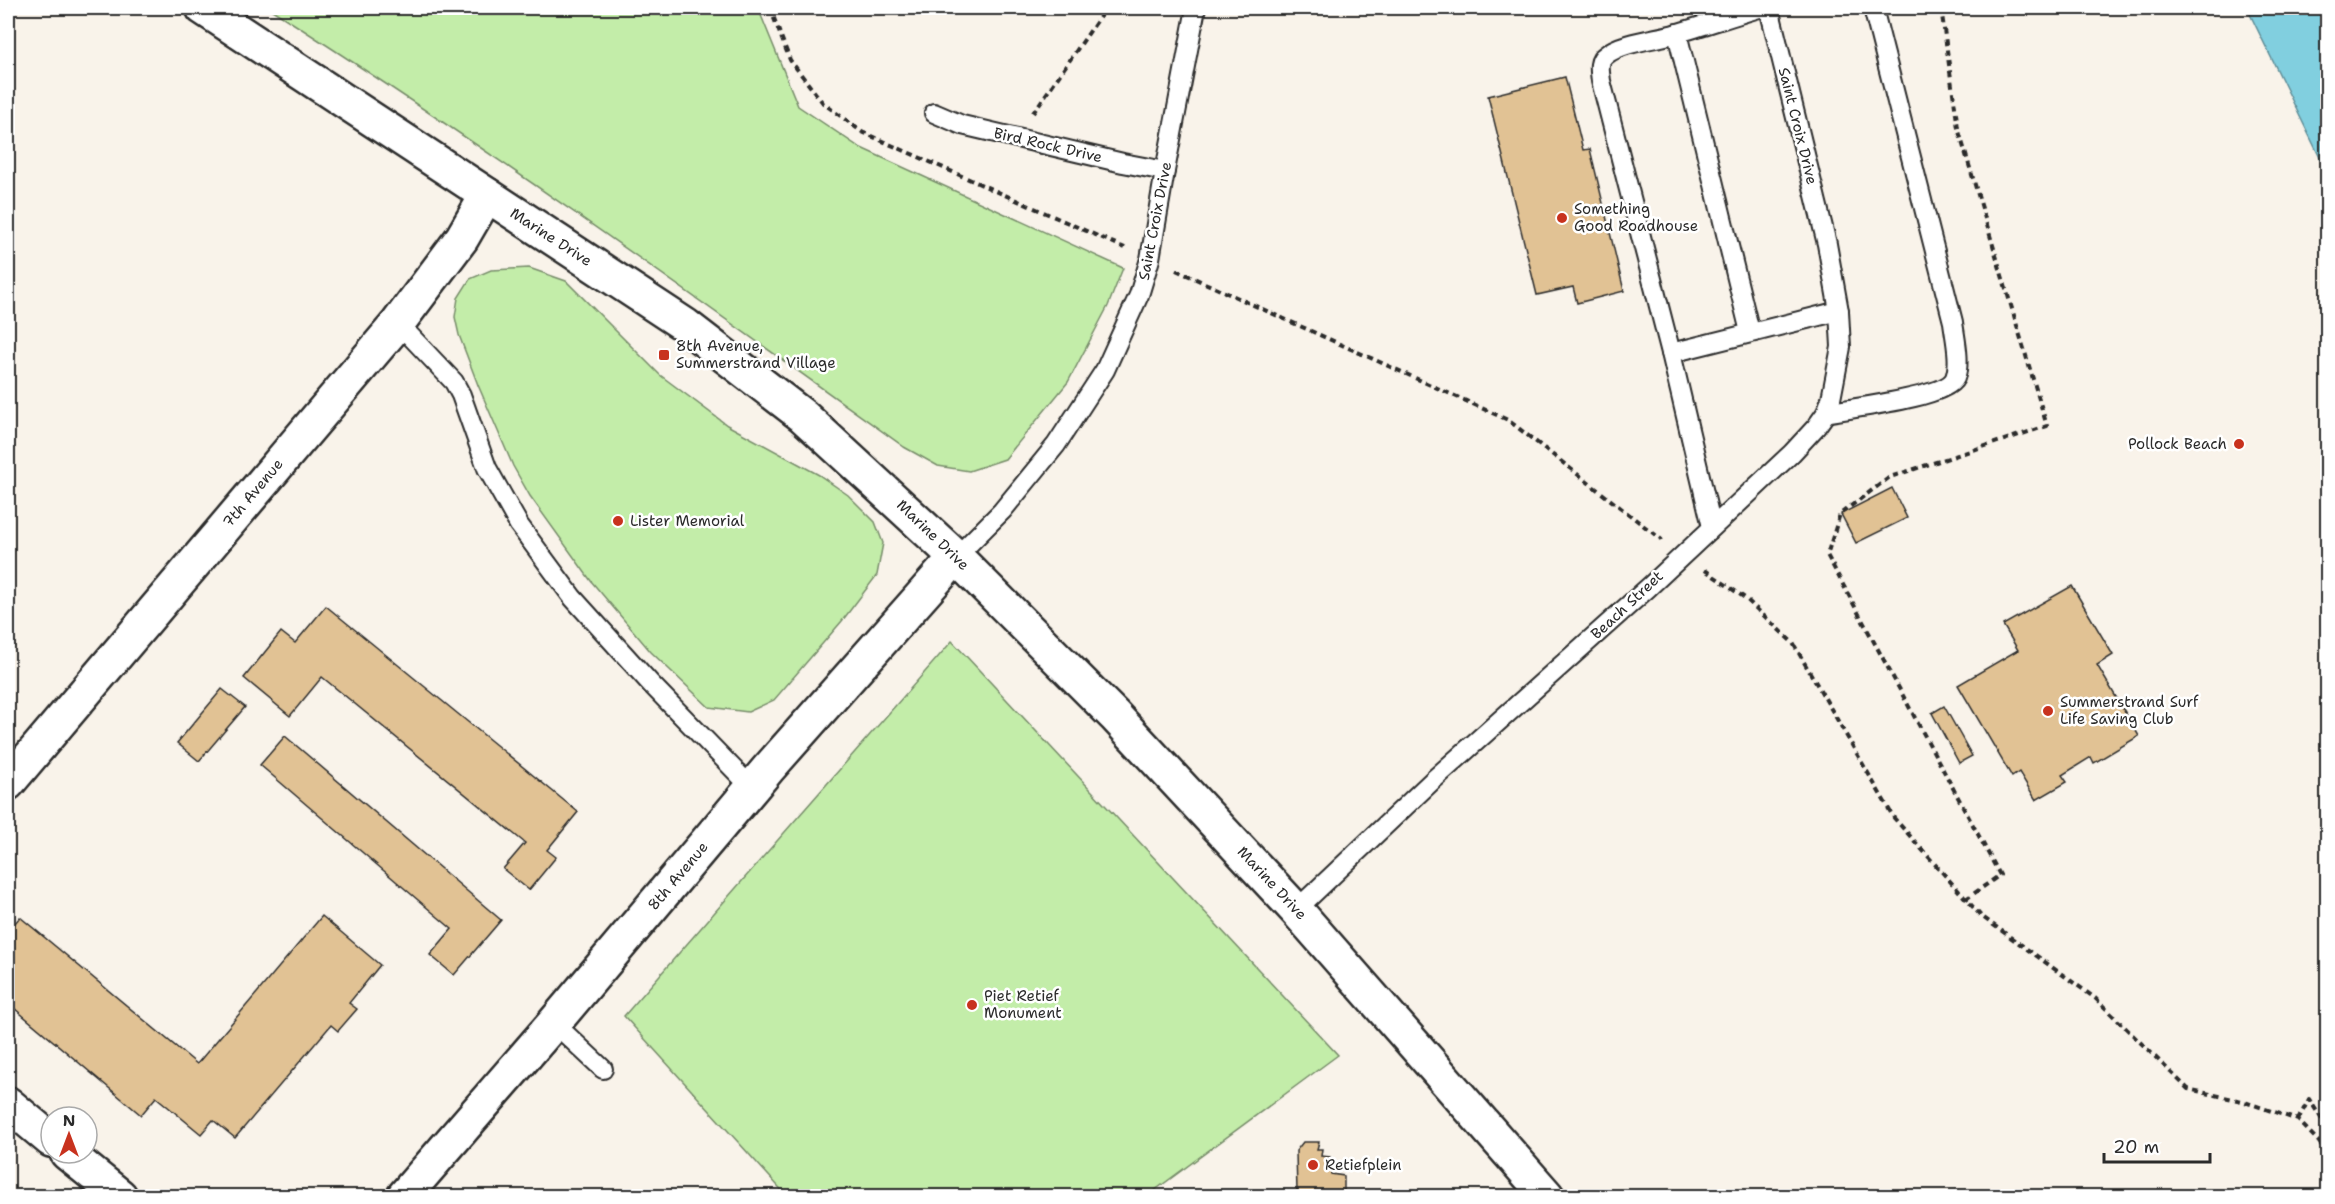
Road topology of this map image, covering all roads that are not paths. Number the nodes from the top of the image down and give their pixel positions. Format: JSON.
{"nodes":[{"id":1,"x":202,"y":8,"type":"edge"},
{"id":2,"x":1196,"y":8,"type":"edge"},
{"id":3,"x":1759,"y":8,"type":"edge"},
{"id":4,"x":1769,"y":8,"type":"edge"},
{"id":5,"x":1873,"y":8,"type":"edge"},
{"id":6,"x":1677,"y":33,"type":"junction"},
{"id":7,"x":934,"y":113,"type":"dead end"},
{"id":8,"x":1165,"y":171,"type":"junction"},
{"id":9,"x":488,"y":195,"type":"junction"},
{"id":10,"x":1827,"y":244,"type":"joint"},
{"id":11,"x":1839,"y":311,"type":"junction"},
{"id":12,"x":398,"y":323,"type":"junction"},
{"id":13,"x":1750,"y":332,"type":"junction"},
{"id":14,"x":1671,"y":352,"type":"junction"},
{"id":15,"x":1826,"y":412,"type":"junction"},
{"id":16,"x":1712,"y":527,"type":"junction"},
{"id":17,"x":956,"y":557,"type":"junction"},
{"id":18,"x":8,"y":783,"type":"edge"},
{"id":19,"x":752,"y":788,"type":"junction"},
{"id":20,"x":1296,"y":910,"type":"junction"},
{"id":21,"x":554,"y":1023,"type":"junction"},
{"id":22,"x":603,"y":1069,"type":"dead end"},
{"id":23,"x":8,"y":1104,"type":"edge"},
{"id":24,"x":39,"y":1130,"type":"edge"},
{"id":25,"x":81,"y":1165,"type":"edge"},
{"id":26,"x":120,"y":1197,"type":"edge"},
{"id":27,"x":404,"y":1197,"type":"edge"},
{"id":28,"x":1547,"y":1197,"type":"edge"}],
"edges":[{"from":1,"to":9,"type":"main road","name":"Marine Drive"},
{"from":2,"to":8,"type":"lane","name":"Saint Croix Drive"},
{"from":3,"to":6,"type":"lane"},
{"from":4,"to":10,"type":"lane","name":"Saint Croix Drive"},
{"from":5,"to":15,"type":"lane"},
{"from":6,"to":13,"type":"lane"},
{"from":6,"to":14,"type":"lane"},
{"from":7,"to":8,"type":"lane","name":"Bird Rock Drive"},
{"from":8,"to":17,"type":"lane","name":"Saint Croix Drive"},
{"from":9,"to":12,"type":"main road","name":"7th Avenue"},
{"from":9,"to":17,"type":"main road","name":"Marine Drive"},
{"from":10,"to":11,"type":"lane","name":"Beach Street"},
{"from":11,"to":13,"type":"lane"},
{"from":11,"to":15,"type":"lane","name":"Beach Street"},
{"from":12,"to":18,"type":"main road","name":"7th Avenue"},
{"from":12,"to":19,"type":"lane"},
{"from":13,"to":14,"type":"lane"},
{"from":14,"to":16,"type":"lane"},
{"from":15,"to":16,"type":"lane","name":"Beach Street"},
{"from":16,"to":20,"type":"lane","name":"Beach Street"},
{"from":17,"to":19,"type":"main road","name":"8th Avenue"},
{"from":17,"to":20,"type":"main road","name":"Marine Drive"},
{"from":19,"to":21,"type":"main road","name":"8th Avenue"},
{"from":20,"to":28,"type":"main road","name":"Marine Drive"},
{"from":21,"to":22,"type":"lane"},
{"from":21,"to":27,"type":"main road","name":"8th Avenue"},
{"from":23,"to":24,"type":"main road"},
{"from":25,"to":26,"type":"main road"}]}
